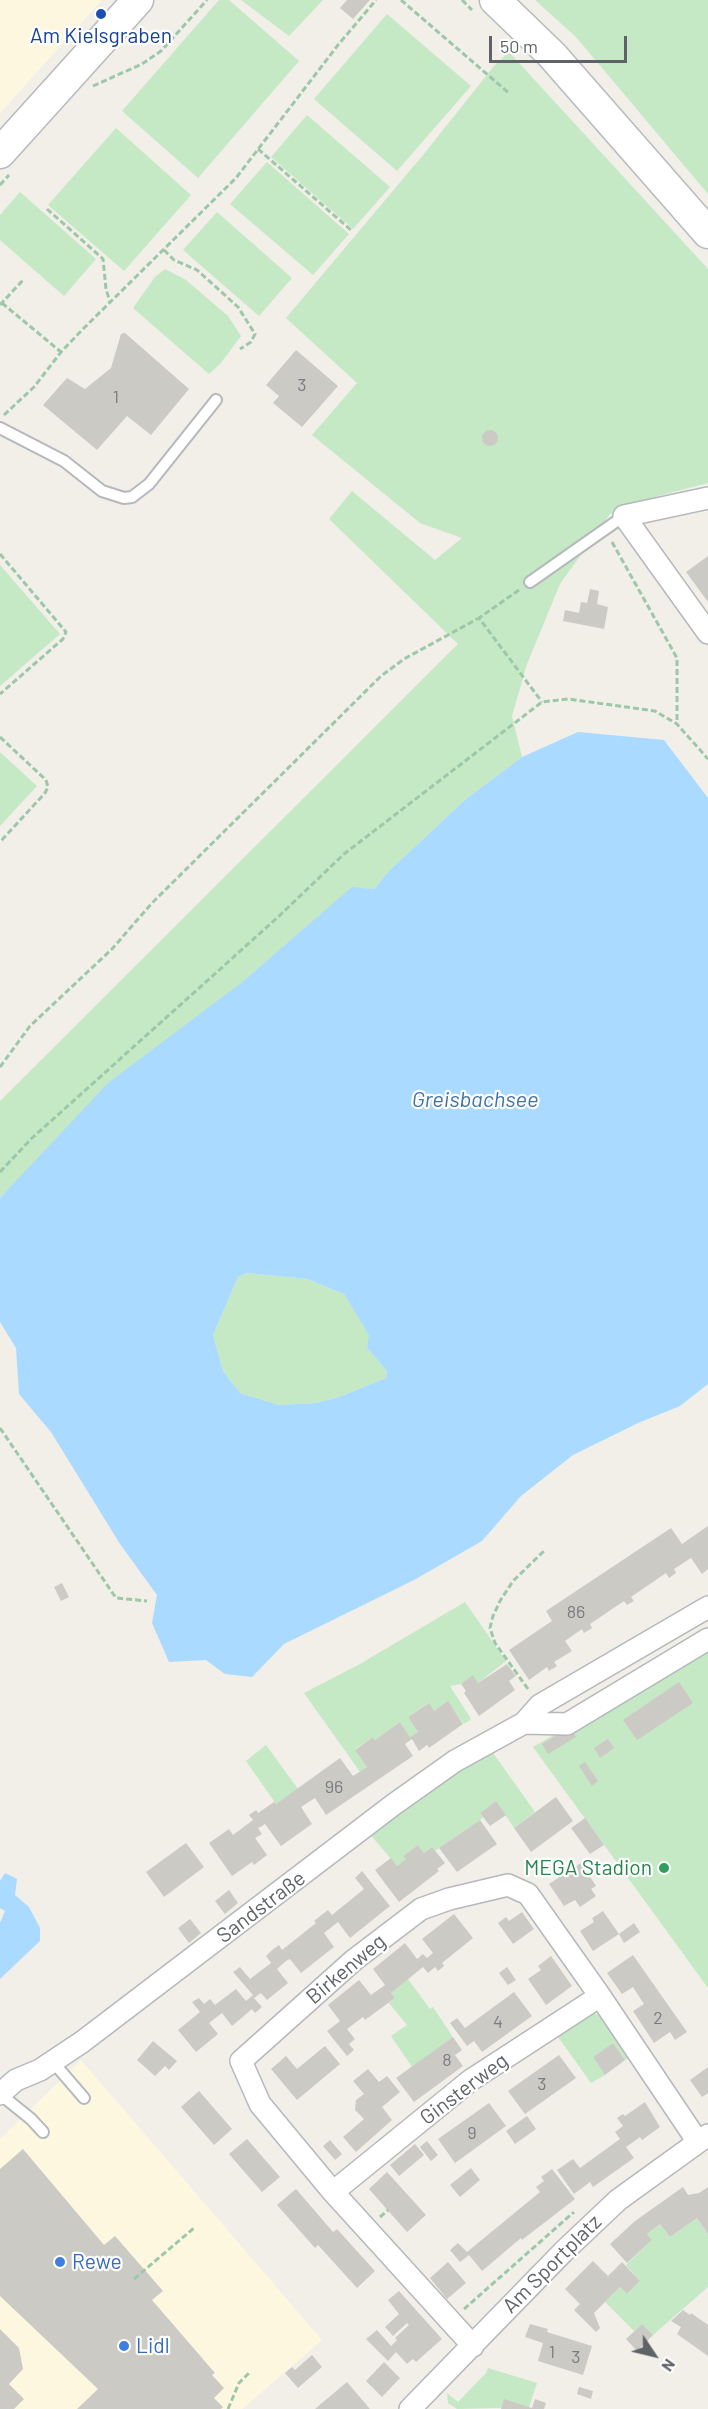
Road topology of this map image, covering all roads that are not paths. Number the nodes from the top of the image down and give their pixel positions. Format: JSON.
{"nodes":[{"id":1,"x":138,"y":0,"type":"edge"},
{"id":2,"x":495,"y":0,"type":"edge"},
{"id":3,"x":8,"y":160,"type":"edge"},
{"id":4,"x":708,"y":233,"type":"edge"},
{"id":5,"x":216,"y":400,"type":"dead end"},
{"id":6,"x":0,"y":428,"type":"edge"},
{"id":7,"x":708,"y":498,"type":"edge"},
{"id":8,"x":624,"y":516,"type":"junction"},
{"id":9,"x":530,"y":582,"type":"road end"},
{"id":10,"x":708,"y":633,"type":"edge"},
{"id":11,"x":708,"y":1607,"type":"edge"},
{"id":12,"x":708,"y":1639,"type":"edge"},
{"id":13,"x":524,"y":1723,"type":"junction"},
{"id":14,"x":600,"y":1995,"type":"junction"},
{"id":15,"x":53,"y":2062,"type":"junction"},
{"id":16,"x":0,"y":2094,"type":"edge"},
{"id":17,"x":84,"y":2098,"type":"dead end"},
{"id":18,"x":43,"y":2132,"type":"dead end"},
{"id":19,"x":703,"y":2139,"type":"edge"},
{"id":20,"x":333,"y":2192,"type":"junction"},
{"id":21,"x":473,"y":2346,"type":"junction"},
{"id":22,"x":420,"y":2406,"type":"edge"}],
"edges":[{"from":1,"to":3,"type":"street"},
{"from":2,"to":4,"type":"street"},
{"from":5,"to":6,"type":"lane"},
{"from":7,"to":8,"type":"street"},
{"from":8,"to":9,"type":"lane"},
{"from":8,"to":10,"type":"street"},
{"from":11,"to":13,"type":"street","name":"Sandstraße"},
{"from":12,"to":13,"type":"street"},
{"from":13,"to":15,"type":"street","name":"Sandstraße"},
{"from":14,"to":19,"type":"street","name":"Birkenweg"},
{"from":14,"to":20,"type":"street","name":"Ginsterweg"},
{"from":14,"to":20,"type":"street","name":"Birkenweg"},
{"from":15,"to":16,"type":"street","name":"Sandstraße"},
{"from":15,"to":17,"type":"lane"},
{"from":16,"to":18,"type":"lane"},
{"from":19,"to":21,"type":"street","name":"Am Sportplatz"},
{"from":20,"to":21,"type":"street","name":"Birkenweg"},
{"from":21,"to":22,"type":"street","name":"Am Sportplatz"}]}
